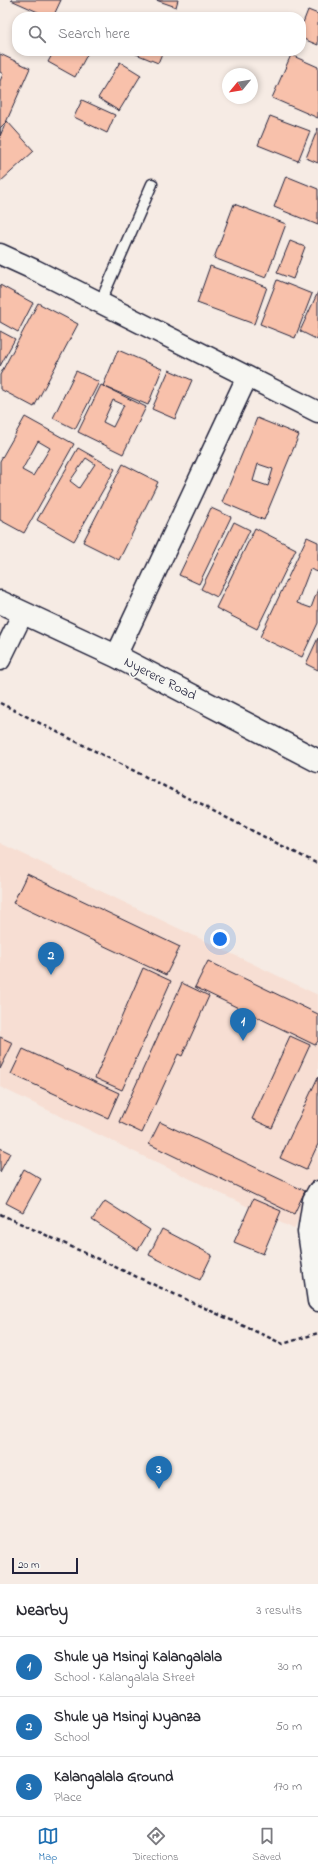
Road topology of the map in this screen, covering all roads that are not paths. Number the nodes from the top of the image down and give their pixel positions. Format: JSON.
{"nodes":[{"id":1,"x":152,"y":184,"type":"dead end"},
{"id":2,"x":0,"y":254,"type":"edge"},
{"id":3,"x":100,"y":303,"type":"junction"},
{"id":4,"x":247,"y":378,"type":"junction"},
{"id":5,"x":318,"y":412,"type":"edge"},
{"id":6,"x":0,"y":602,"type":"edge"},
{"id":7,"x":23,"y":613,"type":"junction"},
{"id":8,"x":116,"y":656,"type":"junction"},
{"id":9,"x":0,"y":660,"type":"edge"},
{"id":10,"x":318,"y":761,"type":"edge"},
{"id":11,"x":318,"y":1191,"type":"edge"},
{"id":12,"x":313,"y":1236,"type":"edge"},
{"id":13,"x":318,"y":1301,"type":"edge"}],
"edges":[{"from":1,"to":3,"type":"lane"},
{"from":2,"to":3,"type":"street"},
{"from":3,"to":4,"type":"street"},
{"from":4,"to":5,"type":"street"},
{"from":4,"to":8,"type":"street"},
{"from":6,"to":7,"type":"highway","name":"Nyerere Road"},
{"from":7,"to":8,"type":"highway","name":"Nyerere Road"},
{"from":7,"to":9,"type":"street"},
{"from":8,"to":10,"type":"highway","name":"Nyerere Road"},
{"from":11,"to":12,"type":"street"},
{"from":12,"to":13,"type":"street"}]}
